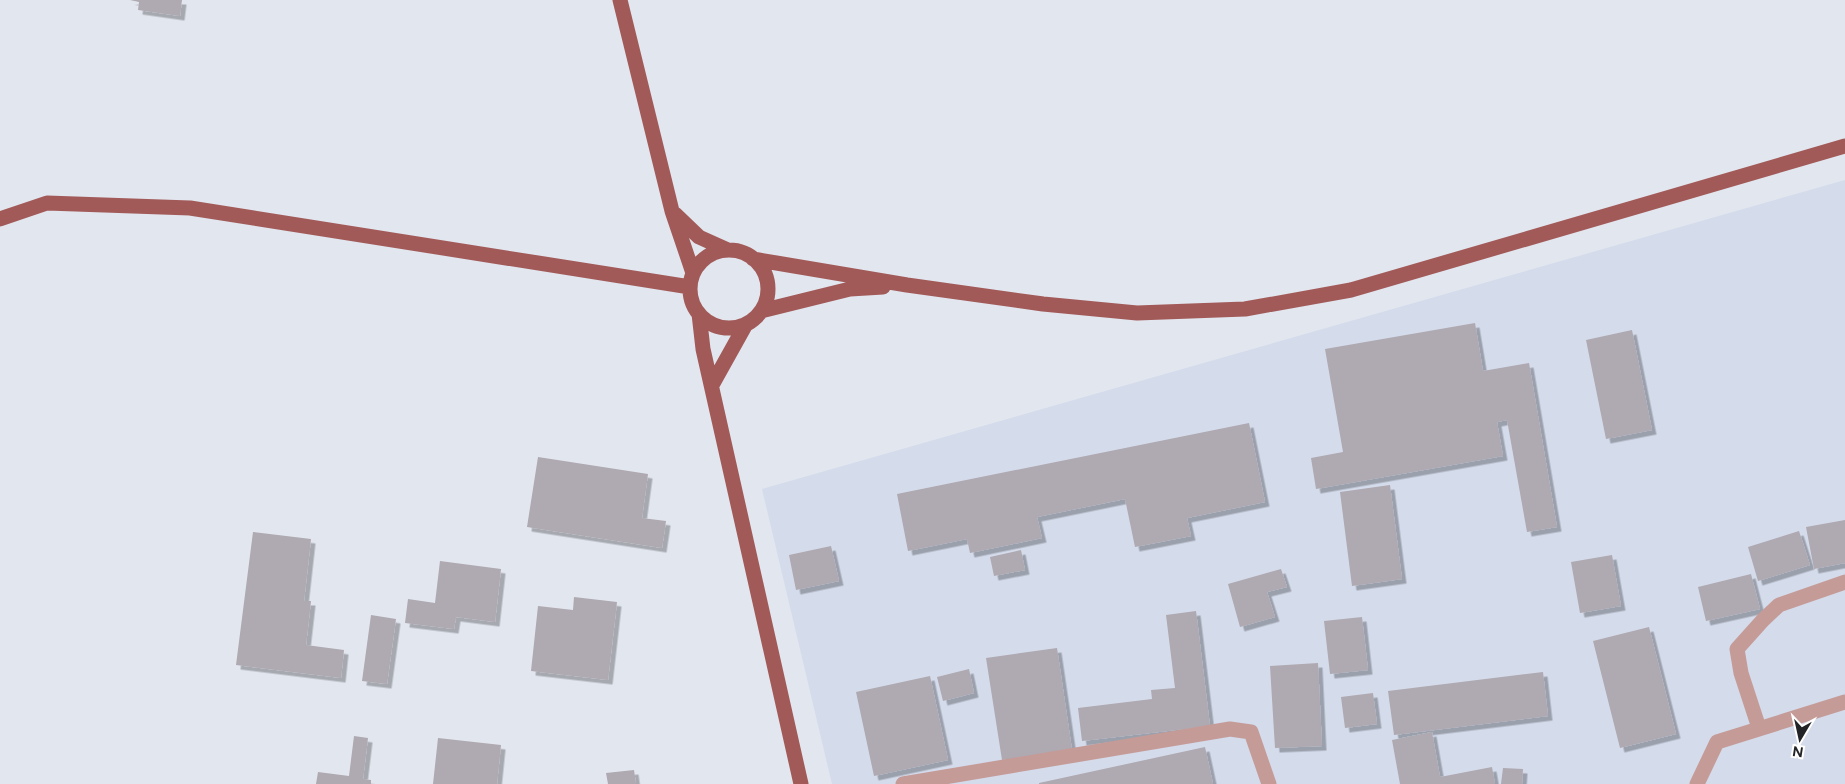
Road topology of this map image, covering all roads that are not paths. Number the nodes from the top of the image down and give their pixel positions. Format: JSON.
{"nodes":[{"id":1,"x":620,"y":0,"type":"edge"},
{"id":2,"x":1845,"y":146,"type":"edge"},
{"id":3,"x":672,"y":211,"type":"junction"},
{"id":4,"x":0,"y":219,"type":"edge"},
{"id":5,"x":728,"y":250,"type":"junction"},
{"id":6,"x":753,"y":258,"type":"junction"},
{"id":7,"x":692,"y":280,"type":"junction"},
{"id":8,"x":907,"y":285,"type":"junction"},
{"id":9,"x":761,"y":311,"type":"junction"},
{"id":10,"x":699,"y":314,"type":"junction"},
{"id":11,"x":746,"y":324,"type":"junction"},
{"id":12,"x":712,"y":385,"type":"junction"},
{"id":13,"x":1845,"y":582,"type":"edge"},
{"id":14,"x":1845,"y":702,"type":"edge"},
{"id":15,"x":1759,"y":728,"type":"junction"},
{"id":16,"x":801,"y":784,"type":"edge"},
{"id":17,"x":904,"y":784,"type":"edge"},
{"id":18,"x":1269,"y":784,"type":"edge"},
{"id":19,"x":1697,"y":784,"type":"edge"}],
"edges":[{"from":1,"to":3,"type":"main road"},
{"from":2,"to":8,"type":"main road"},
{"from":3,"to":5,"type":"main road"},
{"from":3,"to":7,"type":"main road"},
{"from":4,"to":7,"type":"main road"},
{"from":5,"to":6,"type":"main road"},
{"from":5,"to":7,"type":"main road"},
{"from":6,"to":8,"type":"main road"},
{"from":6,"to":9,"type":"main road"},
{"from":7,"to":10,"type":"main road"},
{"from":8,"to":9,"type":"main road"},
{"from":9,"to":11,"type":"main road"},
{"from":10,"to":11,"type":"main road"},
{"from":10,"to":12,"type":"main road"},
{"from":11,"to":12,"type":"main road"},
{"from":12,"to":16,"type":"main road"},
{"from":13,"to":15,"type":"lane"},
{"from":14,"to":15,"type":"lane"},
{"from":15,"to":19,"type":"lane"},
{"from":17,"to":18,"type":"lane"}]}
